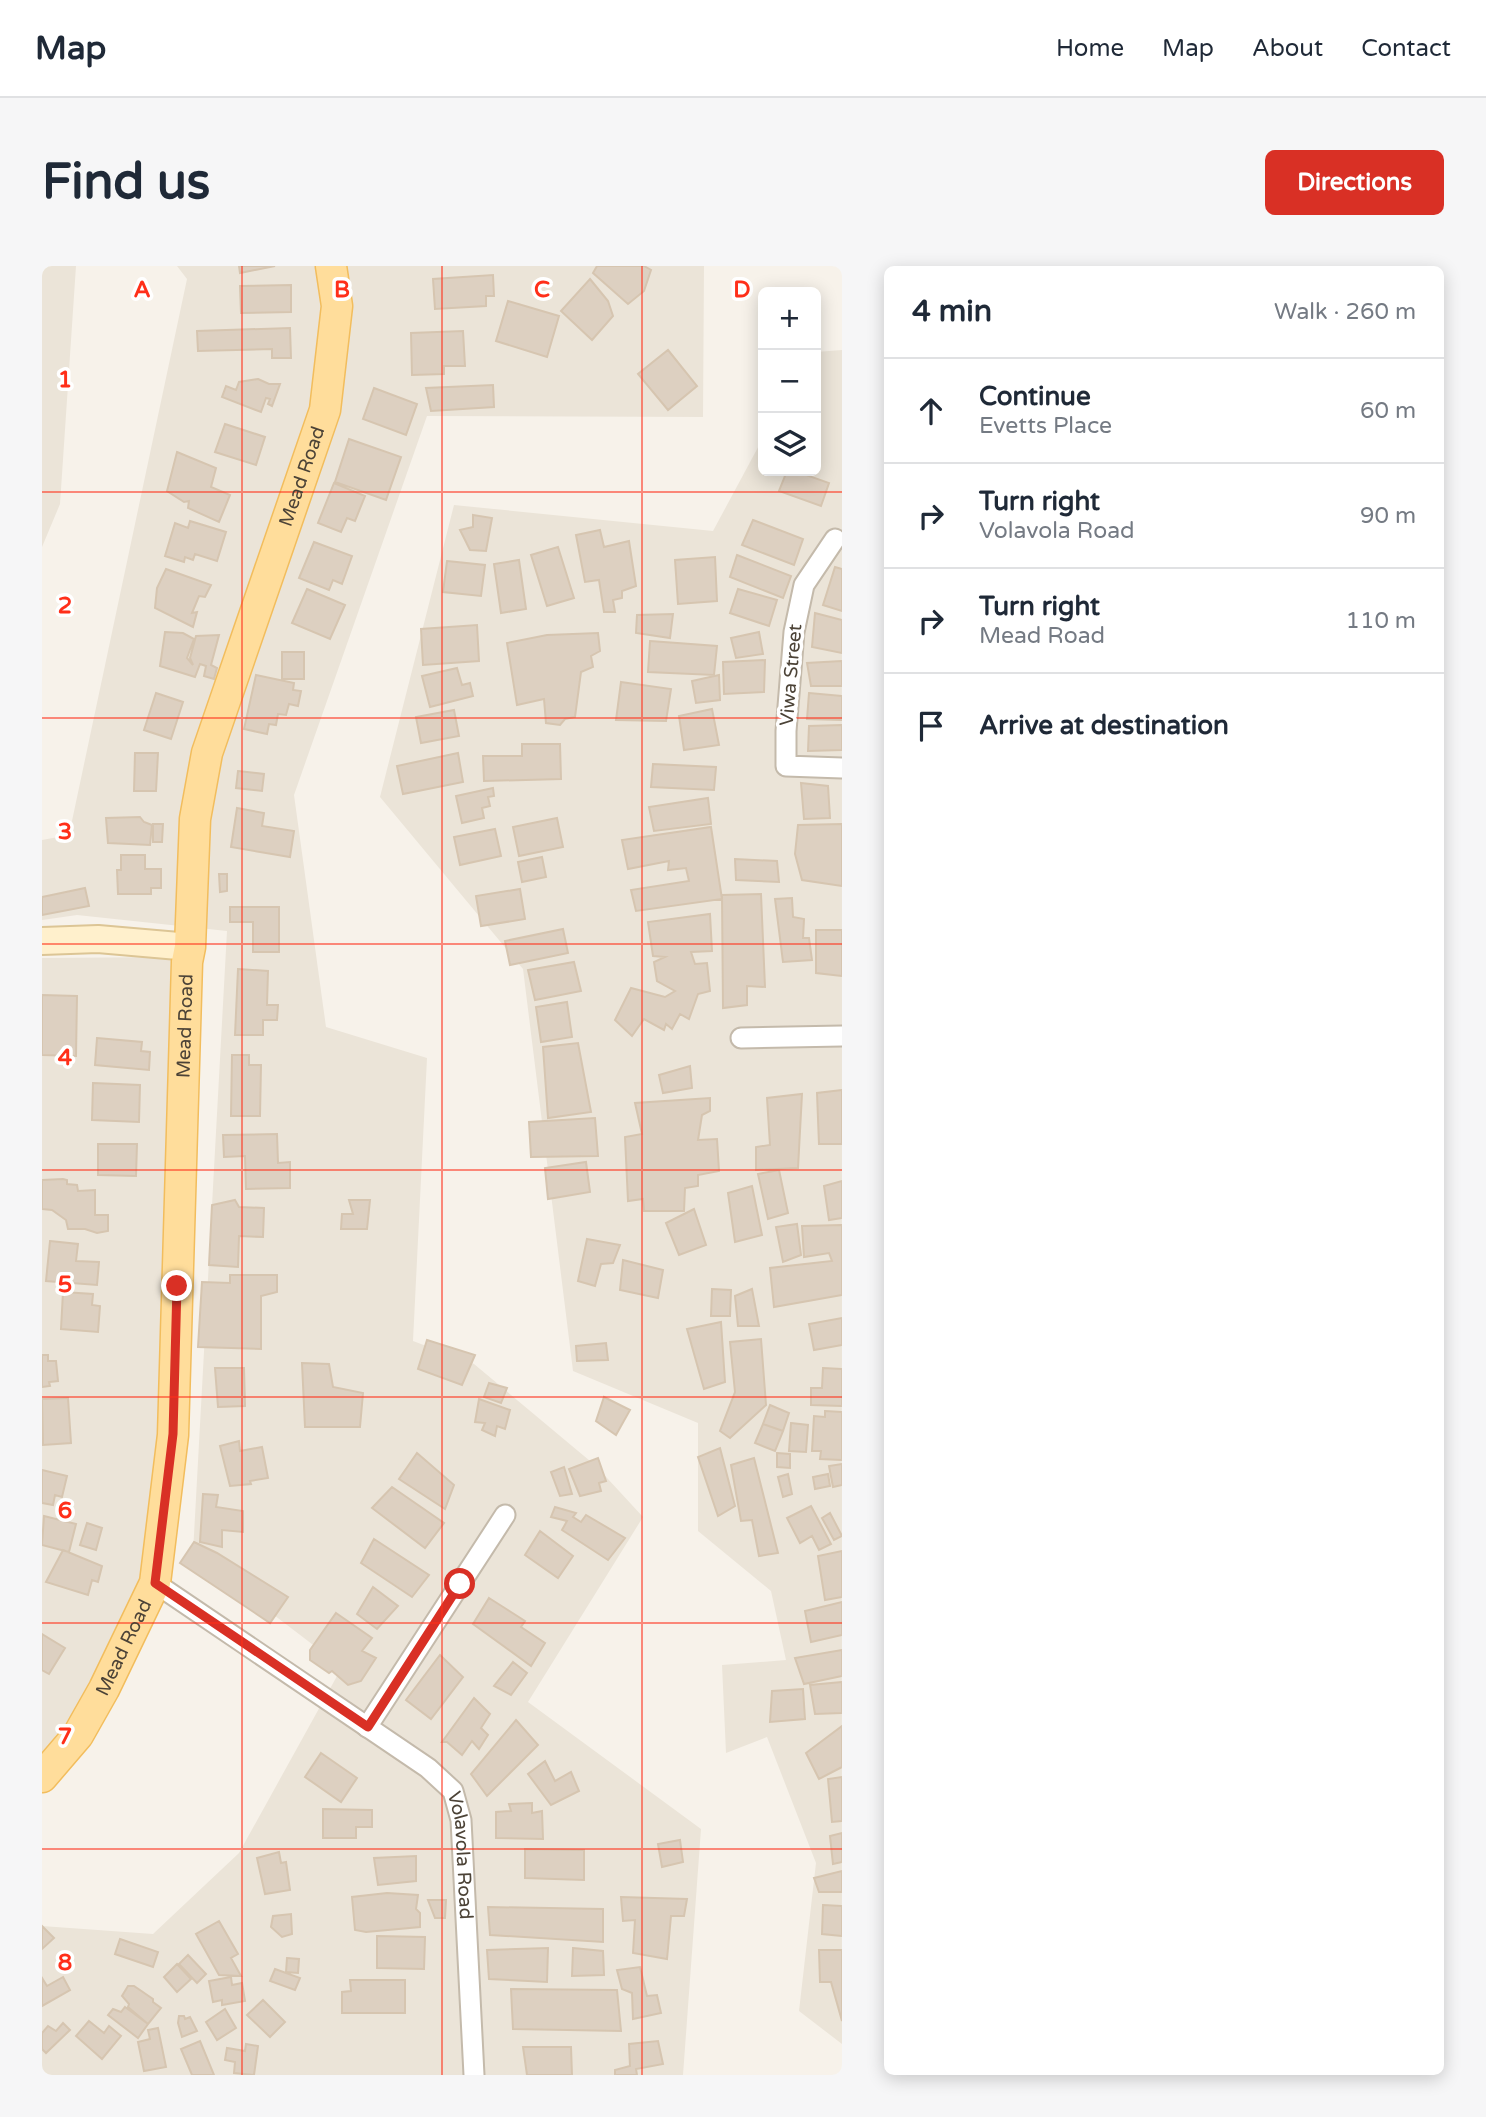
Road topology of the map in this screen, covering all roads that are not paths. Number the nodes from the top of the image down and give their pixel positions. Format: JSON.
{"nodes":[{"id":1,"x":331,"y":266,"type":"edge"},
{"id":2,"x":835,"y":539,"type":"dead end"},
{"id":3,"x":842,"y":768,"type":"edge"},
{"id":4,"x":42,"y":941,"type":"edge"},
{"id":5,"x":190,"y":947,"type":"junction"},
{"id":6,"x":842,"y":1036,"type":"edge"},
{"id":7,"x":741,"y":1038,"type":"dead end"},
{"id":8,"x":505,"y":1514,"type":"dead end"},
{"id":9,"x":155,"y":1583,"type":"junction"},
{"id":10,"x":368,"y":1727,"type":"junction"},
{"id":11,"x":42,"y":1777,"type":"edge"},
{"id":12,"x":474,"y":2075,"type":"edge"}],
"edges":[{"from":1,"to":5,"type":"main road","name":"Mead Road"},
{"from":2,"to":3,"type":"street","name":"Viwa Street"},
{"from":4,"to":5,"type":"main road"},
{"from":5,"to":9,"type":"main road","name":"Mead Road"},
{"from":6,"to":7,"type":"street"},
{"from":8,"to":10,"type":"street"},
{"from":9,"to":10,"type":"street","name":"Volavola Road"},
{"from":9,"to":11,"type":"main road","name":"Mead Road"},
{"from":10,"to":12,"type":"street","name":"Volavola Road"}]}
